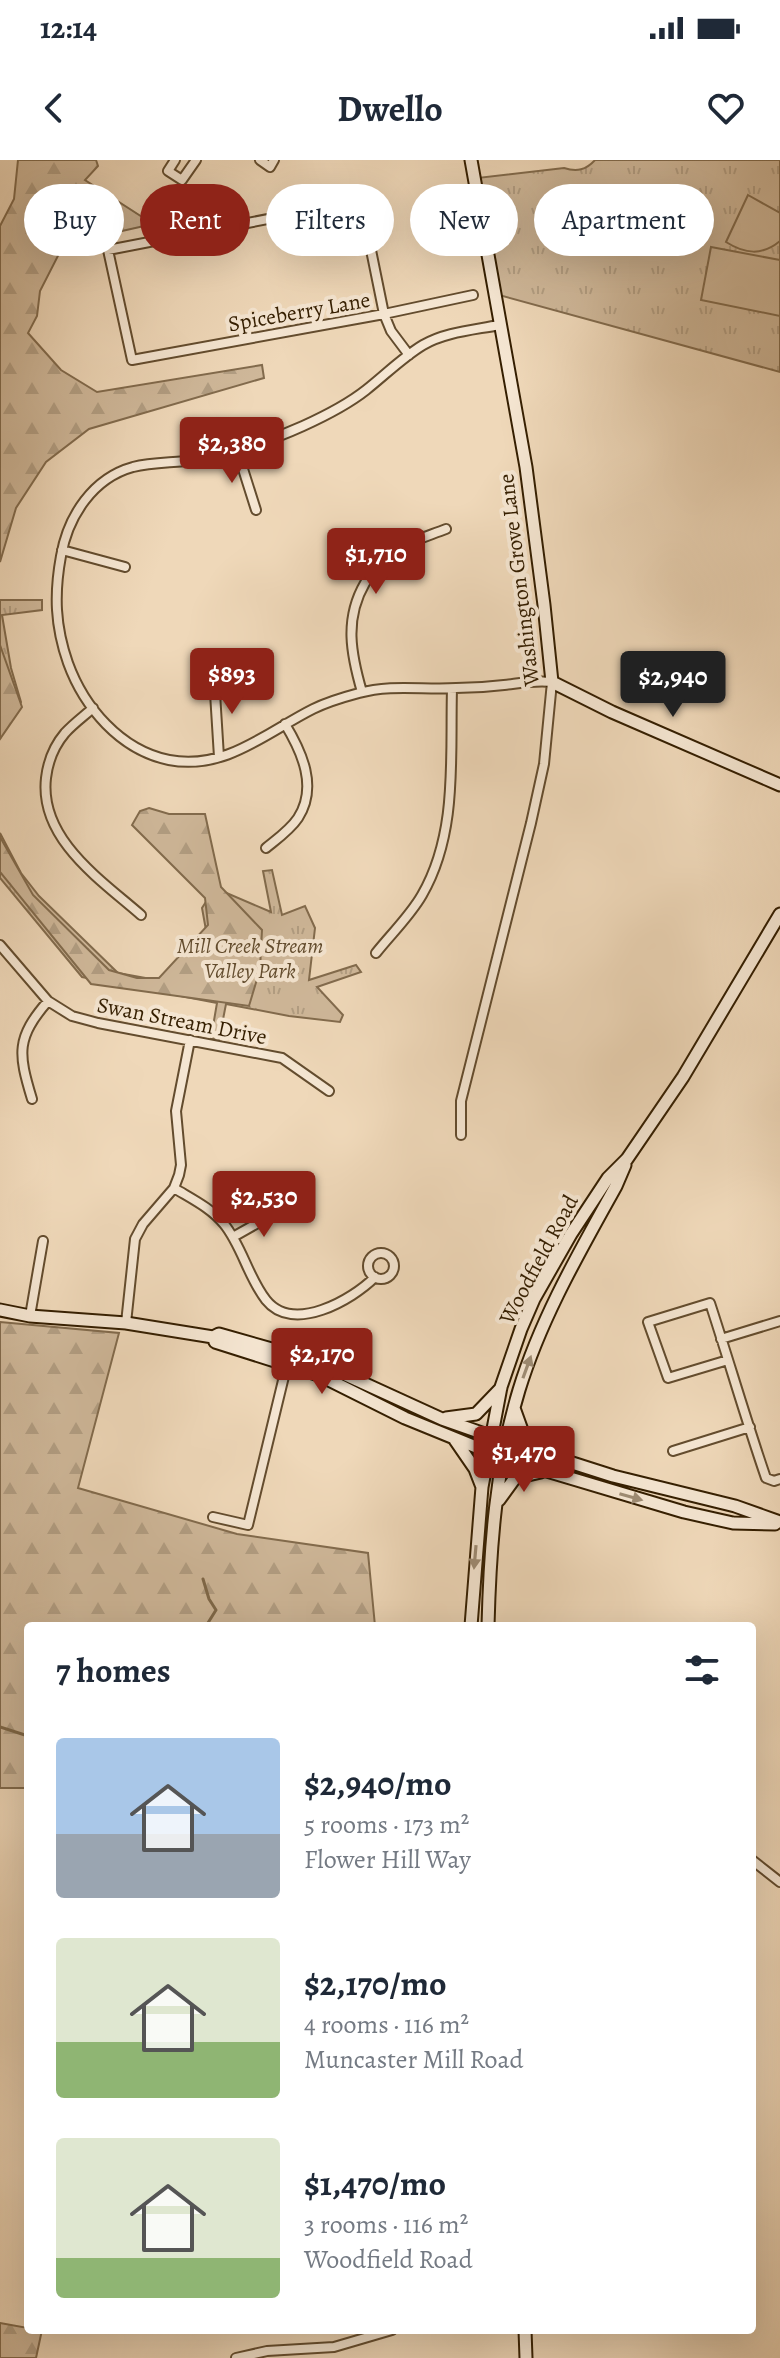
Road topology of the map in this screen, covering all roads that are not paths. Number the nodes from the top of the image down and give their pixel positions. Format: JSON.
{"nodes":[{"id":1,"x":175,"y":160,"type":"edge"},
{"id":2,"x":196,"y":160,"type":"edge"},
{"id":3,"x":260,"y":160,"type":"edge"},
{"id":4,"x":274,"y":160,"type":"edge"},
{"id":5,"x":471,"y":160,"type":"edge"},
{"id":6,"x":473,"y":295,"type":"dead end"},
{"id":7,"x":384,"y":314,"type":"junction"},
{"id":8,"x":499,"y":325,"type":"junction"},
{"id":9,"x":409,"y":355,"type":"junction"},
{"id":10,"x":237,"y":450,"type":"junction"},
{"id":11,"x":256,"y":510,"type":"dead end"},
{"id":12,"x":446,"y":529,"type":"dead end"},
{"id":13,"x":62,"y":550,"type":"junction"},
{"id":14,"x":125,"y":567,"type":"dead end"},
{"id":15,"x":214,"y":677,"type":"dead end"},
{"id":16,"x":552,"y":682,"type":"junction"},
{"id":17,"x":452,"y":689,"type":"junction"},
{"id":18,"x":362,"y":692,"type":"junction"},
{"id":19,"x":93,"y":708,"type":"junction"},
{"id":20,"x":285,"y":724,"type":"junction"},
{"id":21,"x":219,"y":757,"type":"junction"},
{"id":22,"x":780,"y":785,"type":"edge"},
{"id":23,"x":266,"y":848,"type":"dead end"},
{"id":24,"x":780,"y":914,"type":"edge"},
{"id":25,"x":141,"y":915,"type":"dead end"},
{"id":26,"x":0,"y":945,"type":"edge"},
{"id":27,"x":376,"y":953,"type":"dead end"},
{"id":28,"x":48,"y":1001,"type":"junction"},
{"id":29,"x":190,"y":1040,"type":"junction"},
{"id":30,"x":329,"y":1091,"type":"dead end"},
{"id":31,"x":32,"y":1099,"type":"dead end"},
{"id":32,"x":461,"y":1135,"type":"dead end"},
{"id":33,"x":627,"y":1159,"type":"junction"},
{"id":34,"x":174,"y":1188,"type":"junction"},
{"id":35,"x":279,"y":1211,"type":"dead end"},
{"id":36,"x":233,"y":1237,"type":"junction"},
{"id":37,"x":43,"y":1241,"type":"dead end"},
{"id":38,"x":375,"y":1277,"type":"dead end"},
{"id":39,"x":0,"y":1310,"type":"edge"},
{"id":40,"x":30,"y":1316,"type":"junction"},
{"id":41,"x":780,"y":1321,"type":"edge"},
{"id":42,"x":126,"y":1323,"type":"junction"},
{"id":43,"x":213,"y":1337,"type":"junction"},
{"id":44,"x":721,"y":1339,"type":"junction"},
{"id":45,"x":728,"y":1360,"type":"junction"},
{"id":46,"x":287,"y":1364,"type":"junction"},
{"id":47,"x":501,"y":1387,"type":"junction"},
{"id":48,"x":514,"y":1408,"type":"junction"},
{"id":49,"x":442,"y":1419,"type":"junction"},
{"id":50,"x":750,"y":1427,"type":"junction"},
{"id":51,"x":491,"y":1437,"type":"junction"},
{"id":52,"x":455,"y":1440,"type":"junction"},
{"id":53,"x":506,"y":1442,"type":"junction"},
{"id":54,"x":534,"y":1451,"type":"junction"},
{"id":55,"x":673,"y":1451,"type":"dead end"},
{"id":56,"x":488,"y":1453,"type":"junction"},
{"id":57,"x":503,"y":1458,"type":"junction"},
{"id":58,"x":543,"y":1471,"type":"junction"},
{"id":59,"x":780,"y":1479,"type":"edge"},
{"id":60,"x":482,"y":1487,"type":"junction"},
{"id":61,"x":496,"y":1504,"type":"junction"},
{"id":62,"x":213,"y":1517,"type":"dead end"},
{"id":63,"x":780,"y":1523,"type":"edge"},
{"id":64,"x":471,"y":1622,"type":"edge"},
{"id":65,"x":488,"y":1622,"type":"edge"},
{"id":66,"x":756,"y":1863,"type":"edge"},
{"id":67,"x":780,"y":1882,"type":"edge"},
{"id":68,"x":378,"y":2334,"type":"edge"},
{"id":69,"x":525,"y":2334,"type":"edge"},
{"id":70,"x":236,"y":2358,"type":"edge"},
{"id":71,"x":526,"y":2358,"type":"edge"}],
"edges":[{"from":1,"to":2,"type":"street"},
{"from":3,"to":4,"type":"street"},
{"from":5,"to":8,"type":"main road","name":"Washington Grove Lane"},
{"from":6,"to":7,"type":"street","name":"Spiceberry Lane"},
{"from":7,"to":7,"type":"street","name":"Spiceberry Lane"},
{"from":7,"to":9,"type":"street"},
{"from":8,"to":9,"type":"street"},
{"from":8,"to":16,"type":"main road","name":"Washington Grove Lane"},
{"from":9,"to":10,"type":"street"},
{"from":10,"to":11,"type":"street"},
{"from":10,"to":13,"type":"street"},
{"from":12,"to":18,"type":"street"},
{"from":13,"to":14,"type":"street"},
{"from":13,"to":19,"type":"street"},
{"from":15,"to":21,"type":"street"},
{"from":16,"to":17,"type":"street"},
{"from":16,"to":22,"type":"main road"},
{"from":16,"to":32,"type":"street","name":"Washington Grove Lane"},
{"from":17,"to":18,"type":"street"},
{"from":17,"to":27,"type":"street"},
{"from":18,"to":20,"type":"street"},
{"from":19,"to":21,"type":"street"},
{"from":19,"to":25,"type":"street"},
{"from":20,"to":21,"type":"street"},
{"from":20,"to":23,"type":"street"},
{"from":24,"to":33,"type":"main road","name":"Woodfield Road"},
{"from":26,"to":28,"type":"street","name":"Swan Stream Drive"},
{"from":28,"to":29,"type":"street","name":"Swan Stream Drive"},
{"from":28,"to":31,"type":"street"},
{"from":29,"to":30,"type":"street","name":"Swan Stream Drive"},
{"from":29,"to":34,"type":"street"},
{"from":33,"to":47,"type":"main road","name":"Woodfield Road"},
{"from":48,"to":33,"type":"main road","name":"Woodfield Road","one_way":true},
{"from":34,"to":36,"type":"street"},
{"from":34,"to":42,"type":"street"},
{"from":35,"to":36,"type":"street"},
{"from":36,"to":38,"type":"street"},
{"from":37,"to":40,"type":"street"},
{"from":39,"to":40,"type":"main road"},
{"from":40,"to":42,"type":"main road"},
{"from":41,"to":44,"type":"street"},
{"from":42,"to":43,"type":"main road"},
{"from":43,"to":46,"type":"main road"},
{"from":43,"to":49,"type":"main road"},
{"from":44,"to":45,"type":"street"},
{"from":44,"to":45,"type":"street"},
{"from":45,"to":50,"type":"street"},
{"from":46,"to":52,"type":"main road"},
{"from":46,"to":62,"type":"street"},
{"from":47,"to":49,"type":"main road"},
{"from":47,"to":51,"type":"main road","name":"Woodfield Road"},
{"from":48,"to":53,"type":"main road","name":"Woodfield Road"},
{"from":48,"to":54,"type":"main road"},
{"from":49,"to":51,"type":"main road"},
{"from":50,"to":55,"type":"street"},
{"from":50,"to":59,"type":"street"},
{"from":51,"to":53,"type":"main road"},
{"from":51,"to":56,"type":"main road","name":"Woodfield Road"},
{"from":52,"to":56,"type":"main road"},
{"from":52,"to":60,"type":"main road"},
{"from":53,"to":54,"type":"main road"},
{"from":53,"to":57,"type":"main road","name":"Woodfield Road"},
{"from":54,"to":63,"type":"main road"},
{"from":56,"to":57,"type":"main road"},
{"from":56,"to":60,"type":"main road","name":"Woodfield Road"},
{"from":57,"to":58,"type":"main road"},
{"from":57,"to":61,"type":"main road","name":"Woodfield Road"},
{"from":58,"to":61,"type":"main road"},
{"from":58,"to":63,"type":"main road","one_way":true},
{"from":60,"to":64,"type":"main road","name":"Woodfield Road","one_way":true},
{"from":61,"to":65,"type":"main road","name":"Woodfield Road"},
{"from":66,"to":67,"type":"street"},
{"from":68,"to":70,"type":"street"},
{"from":69,"to":71,"type":"main road"}]}
